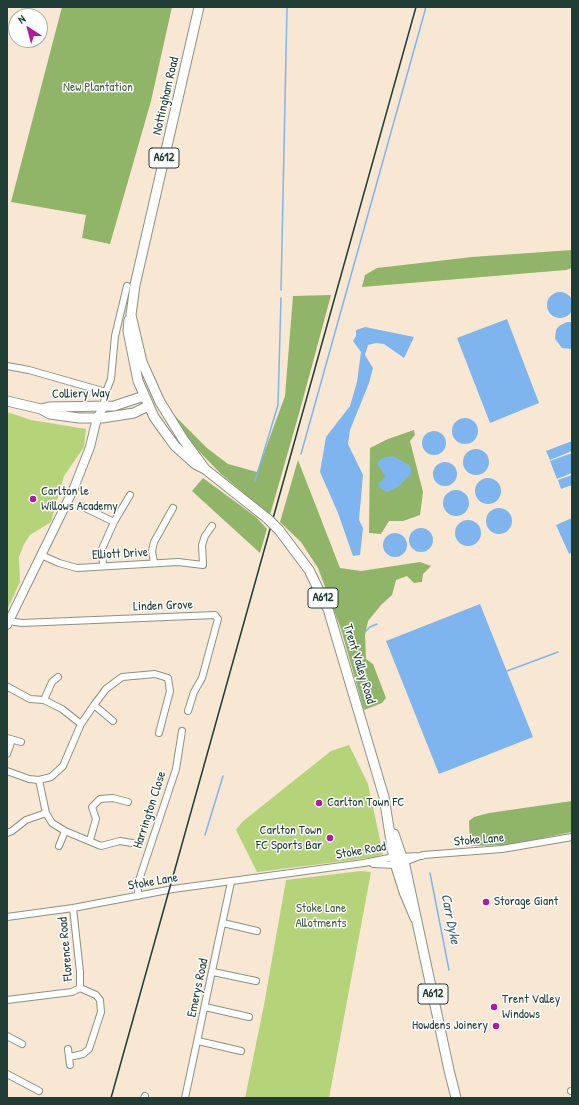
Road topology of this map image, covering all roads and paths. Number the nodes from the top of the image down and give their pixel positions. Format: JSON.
{"nodes":[{"id":1,"x":199,"y":7,"type":"edge"},
{"id":2,"x":127,"y":286,"type":"dead end"},
{"id":3,"x":131,"y":312,"type":"junction"},
{"id":4,"x":7,"y":366,"type":"edge"},
{"id":5,"x":106,"y":392,"type":"junction"},
{"id":6,"x":151,"y":400,"type":"junction"},
{"id":7,"x":7,"y":401,"type":"edge"},
{"id":8,"x":103,"y":408,"type":"junction"},
{"id":9,"x":41,"y":409,"type":"junction"},
{"id":10,"x":99,"y":418,"type":"junction"},
{"id":11,"x":205,"y":469,"type":"junction"},
{"id":12,"x":130,"y":495,"type":"dead end"},
{"id":13,"x":81,"y":506,"type":"dead end"},
{"id":14,"x":173,"y":508,"type":"dead end"},
{"id":15,"x":114,"y":522,"type":"junction"},
{"id":16,"x":212,"y":526,"type":"dead end"},
{"id":17,"x":41,"y":555,"type":"junction"},
{"id":18,"x":154,"y":563,"type":"junction"},
{"id":19,"x":103,"y":566,"type":"junction"},
{"id":20,"x":8,"y":623,"type":"edge"},
{"id":21,"x":54,"y":678,"type":"dead end"},
{"id":22,"x":8,"y":687,"type":"dead end"},
{"id":23,"x":44,"y":700,"type":"junction"},
{"id":24,"x":94,"y":705,"type":"junction"},
{"id":25,"x":188,"y":711,"type":"dead end"},
{"id":26,"x":114,"y":721,"type":"dead end"},
{"id":27,"x":81,"y":724,"type":"junction"},
{"id":28,"x":182,"y":731,"type":"dead end"},
{"id":29,"x":159,"y":733,"type":"dead end"},
{"id":30,"x":10,"y":739,"type":"edge"},
{"id":31,"x":21,"y":742,"type":"dead end"},
{"id":32,"x":7,"y":754,"type":"edge"},
{"id":33,"x":7,"y":771,"type":"edge"},
{"id":34,"x":39,"y":780,"type":"junction"},
{"id":35,"x":128,"y":802,"type":"dead end"},
{"id":36,"x":46,"y":813,"type":"junction"},
{"id":37,"x":65,"y":831,"type":"junction"},
{"id":38,"x":7,"y":833,"type":"edge"},
{"id":39,"x":572,"y":837,"type":"edge"},
{"id":40,"x":90,"y":840,"type":"junction"},
{"id":41,"x":132,"y":844,"type":"dead end"},
{"id":42,"x":59,"y":846,"type":"dead end"},
{"id":43,"x":422,"y":856,"type":"joint"},
{"id":44,"x":399,"y":860,"type":"junction"},
{"id":45,"x":304,"y":872,"type":"joint"},
{"id":46,"x":231,"y":882,"type":"junction"},
{"id":47,"x":138,"y":896,"type":"junction"},
{"id":48,"x":73,"y":908,"type":"junction"},
{"id":49,"x":7,"y":917,"type":"edge"},
{"id":50,"x":223,"y":923,"type":"junction"},
{"id":51,"x":257,"y":931,"type":"dead end"},
{"id":52,"x":213,"y":972,"type":"junction"},
{"id":53,"x":256,"y":981,"type":"dead end"},
{"id":54,"x":80,"y":988,"type":"junction"},
{"id":55,"x":7,"y":1000,"type":"edge"},
{"id":56,"x":206,"y":1006,"type":"junction"},
{"id":57,"x":249,"y":1017,"type":"dead end"},
{"id":58,"x":7,"y":1036,"type":"edge"},
{"id":59,"x":198,"y":1042,"type":"junction"},
{"id":60,"x":22,"y":1044,"type":"dead end"},
{"id":61,"x":68,"y":1049,"type":"dead end"},
{"id":62,"x":242,"y":1051,"type":"dead end"},
{"id":63,"x":69,"y":1057,"type":"junction"},
{"id":64,"x":70,"y":1065,"type":"dead end"},
{"id":65,"x":449,"y":1070,"type":"junction"},
{"id":66,"x":7,"y":1074,"type":"edge"},
{"id":67,"x":39,"y":1091,"type":"dead end"},
{"id":68,"x":185,"y":1098,"type":"edge"},
{"id":69,"x":451,"y":1098,"type":"edge"},
{"id":70,"x":456,"y":1098,"type":"edge"}],
"edges":[{"from":1,"to":3,"type":"main road","name":"Nottingham Road","number":"A612"},
{"from":2,"to":5,"type":"street"},
{"from":3,"to":6,"type":"main road","name":"Trent Valley Road","number":"A612"},
{"from":3,"to":6,"type":"main road","name":"Trent Valley Road","number":"A612"},
{"from":4,"to":5,"type":"street"},
{"from":5,"to":8,"type":"street"},
{"from":6,"to":8,"type":"main road","name":"Colliery Way"},
{"from":6,"to":10,"type":"main road","name":"Colliery Way"},
{"from":6,"to":11,"type":"main road","name":"Trent Valley Road","number":"A612"},
{"from":6,"to":11,"type":"main road","name":"Trent Valley Road","number":"A612"},
{"from":7,"to":9,"type":"main road","name":"Colliery Way"},
{"from":8,"to":9,"type":"main road","name":"Colliery Way"},
{"from":8,"to":10,"type":"street"},
{"from":9,"to":10,"type":"main road","name":"Colliery Way"},
{"from":10,"to":17,"type":"street"},
{"from":11,"to":44,"type":"main road","name":"Trent Valley Road","number":"A612","bridge":true},
{"from":12,"to":15,"type":"street"},
{"from":13,"to":15,"type":"street"},
{"from":14,"to":18,"type":"street"},
{"from":15,"to":19,"type":"street"},
{"from":16,"to":18,"type":"street","name":"Elliott Drive"},
{"from":17,"to":19,"type":"street","name":"Elliott Drive"},
{"from":17,"to":20,"type":"street"},
{"from":18,"to":19,"type":"street","name":"Elliott Drive"},
{"from":20,"to":25,"type":"street","name":"Linden Grove"},
{"from":21,"to":23,"type":"street"},
{"from":22,"to":23,"type":"street"},
{"from":23,"to":27,"type":"street"},
{"from":24,"to":26,"type":"street"},
{"from":24,"to":27,"type":"street"},
{"from":24,"to":29,"type":"street"},
{"from":27,"to":34,"type":"street"},
{"from":28,"to":47,"type":"street","name":"Harrington Close"},
{"from":30,"to":31,"type":"street"},
{"from":30,"to":32,"type":"street"},
{"from":33,"to":34,"type":"street"},
{"from":34,"to":36,"type":"street"},
{"from":35,"to":40,"type":"street"},
{"from":36,"to":37,"type":"street"},
{"from":36,"to":38,"type":"street"},
{"from":37,"to":40,"type":"street"},
{"from":37,"to":42,"type":"street"},
{"from":39,"to":43,"type":"street","name":"Stoke Lane"},
{"from":40,"to":41,"type":"street"},
{"from":43,"to":44,"type":"street","name":"Stoke Road"},
{"from":44,"to":45,"type":"street","name":"Stoke Road"},
{"from":44,"to":65,"type":"main road","name":"Trent Valley Road","number":"A612"},
{"from":45,"to":46,"type":"street","name":"Stoke Lane"},
{"from":46,"to":47,"type":"street","name":"Stoke Lane"},
{"from":46,"to":50,"type":"street","name":"Emerys Road"},
{"from":47,"to":48,"type":"street","name":"Stoke Lane"},
{"from":48,"to":49,"type":"street","name":"Stoke Lane"},
{"from":48,"to":54,"type":"street","name":"Florence Road"},
{"from":50,"to":51,"type":"street"},
{"from":50,"to":52,"type":"street","name":"Emerys Road"},
{"from":52,"to":53,"type":"street"},
{"from":52,"to":56,"type":"street","name":"Emerys Road"},
{"from":54,"to":55,"type":"street","name":"Florence Road"},
{"from":54,"to":63,"type":"street","name":"Florence Road"},
{"from":56,"to":57,"type":"street"},
{"from":56,"to":59,"type":"street","name":"Emerys Road"},
{"from":58,"to":60,"type":"street"},
{"from":59,"to":62,"type":"street"},
{"from":59,"to":68,"type":"street","name":"Emerys Road"},
{"from":61,"to":63,"type":"street"},
{"from":63,"to":64,"type":"street"},
{"from":65,"to":69,"type":"main road","name":"Trent Valley Road","number":"A612"},
{"from":65,"to":70,"type":"main road","name":"Trent Valley Road","number":"A612"},
{"from":66,"to":67,"type":"street"}]}
